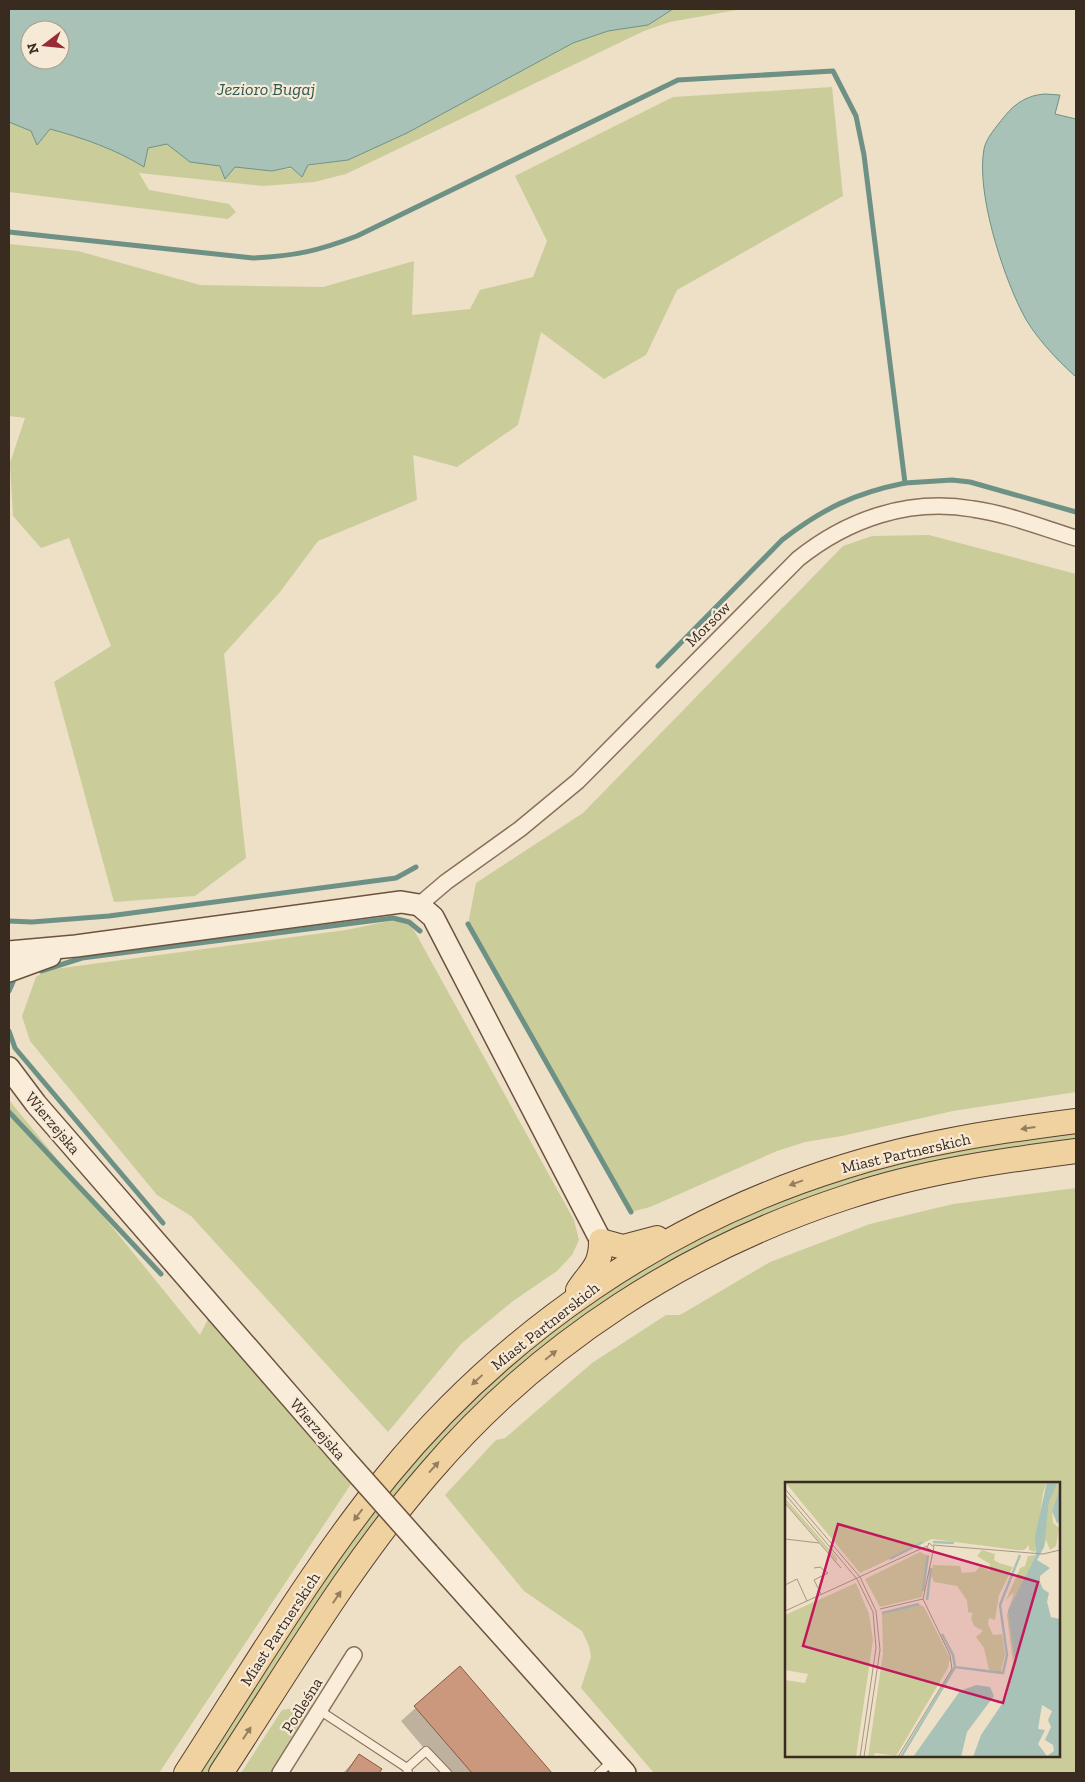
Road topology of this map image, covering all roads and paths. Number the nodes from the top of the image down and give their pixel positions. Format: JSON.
{"nodes":[{"id":1,"x":1076,"y":538,"type":"edge"},
{"id":2,"x":418,"y":906,"type":"junction"},
{"id":3,"x":76,"y":946,"type":"junction"},
{"id":4,"x":9,"y":952,"type":"edge"},
{"id":5,"x":9,"y":971,"type":"edge"},
{"id":6,"x":9,"y":1057,"type":"edge"},
{"id":7,"x":13,"y":1074,"type":"edge"},
{"id":8,"x":1076,"y":1121,"type":"edge"},
{"id":9,"x":1076,"y":1151,"type":"edge"},
{"id":10,"x":688,"y":1232,"type":"junction"},
{"id":11,"x":601,"y":1241,"type":"junction"},
{"id":12,"x":567,"y":1305,"type":"junction"},
{"id":13,"x":354,"y":1655,"type":"dead end"},
{"id":14,"x":320,"y":1710,"type":"junction"},
{"id":15,"x":612,"y":1769,"type":"edge"},
{"id":16,"x":408,"y":1770,"type":"edge"},
{"id":17,"x":186,"y":1773,"type":"edge"},
{"id":18,"x":221,"y":1773,"type":"edge"},
{"id":19,"x":280,"y":1773,"type":"edge"},
{"id":20,"x":447,"y":1773,"type":"edge"}],
"edges":[{"from":1,"to":2,"type":"street","name":"Morsów"},
{"from":2,"to":3,"type":"street"},
{"from":2,"to":11,"type":"street"},
{"from":3,"to":4,"type":"street"},
{"from":3,"to":5,"type":"street"},
{"from":6,"to":7,"type":"street","name":"Wierzejska"},
{"from":7,"to":15,"type":"street","name":"Wierzejska","bridge":true},
{"from":8,"to":10,"type":"main road","name":"Miast Partnerskich","one_way":true},
{"from":18,"to":9,"type":"main road","name":"Miast Partnerskich","one_way":true},
{"from":10,"to":11,"type":"main road"},
{"from":10,"to":12,"type":"main road","name":"Miast Partnerskich"},
{"from":11,"to":12,"type":"main road"},
{"from":12,"to":17,"type":"main road","name":"Miast Partnerskich","one_way":true},
{"from":13,"to":14,"type":"street","name":"Podleśna"},
{"from":14,"to":16,"type":"lane"},
{"from":14,"to":19,"type":"street","name":"Podleśna"},
{"from":16,"to":20,"type":"lane"}]}
